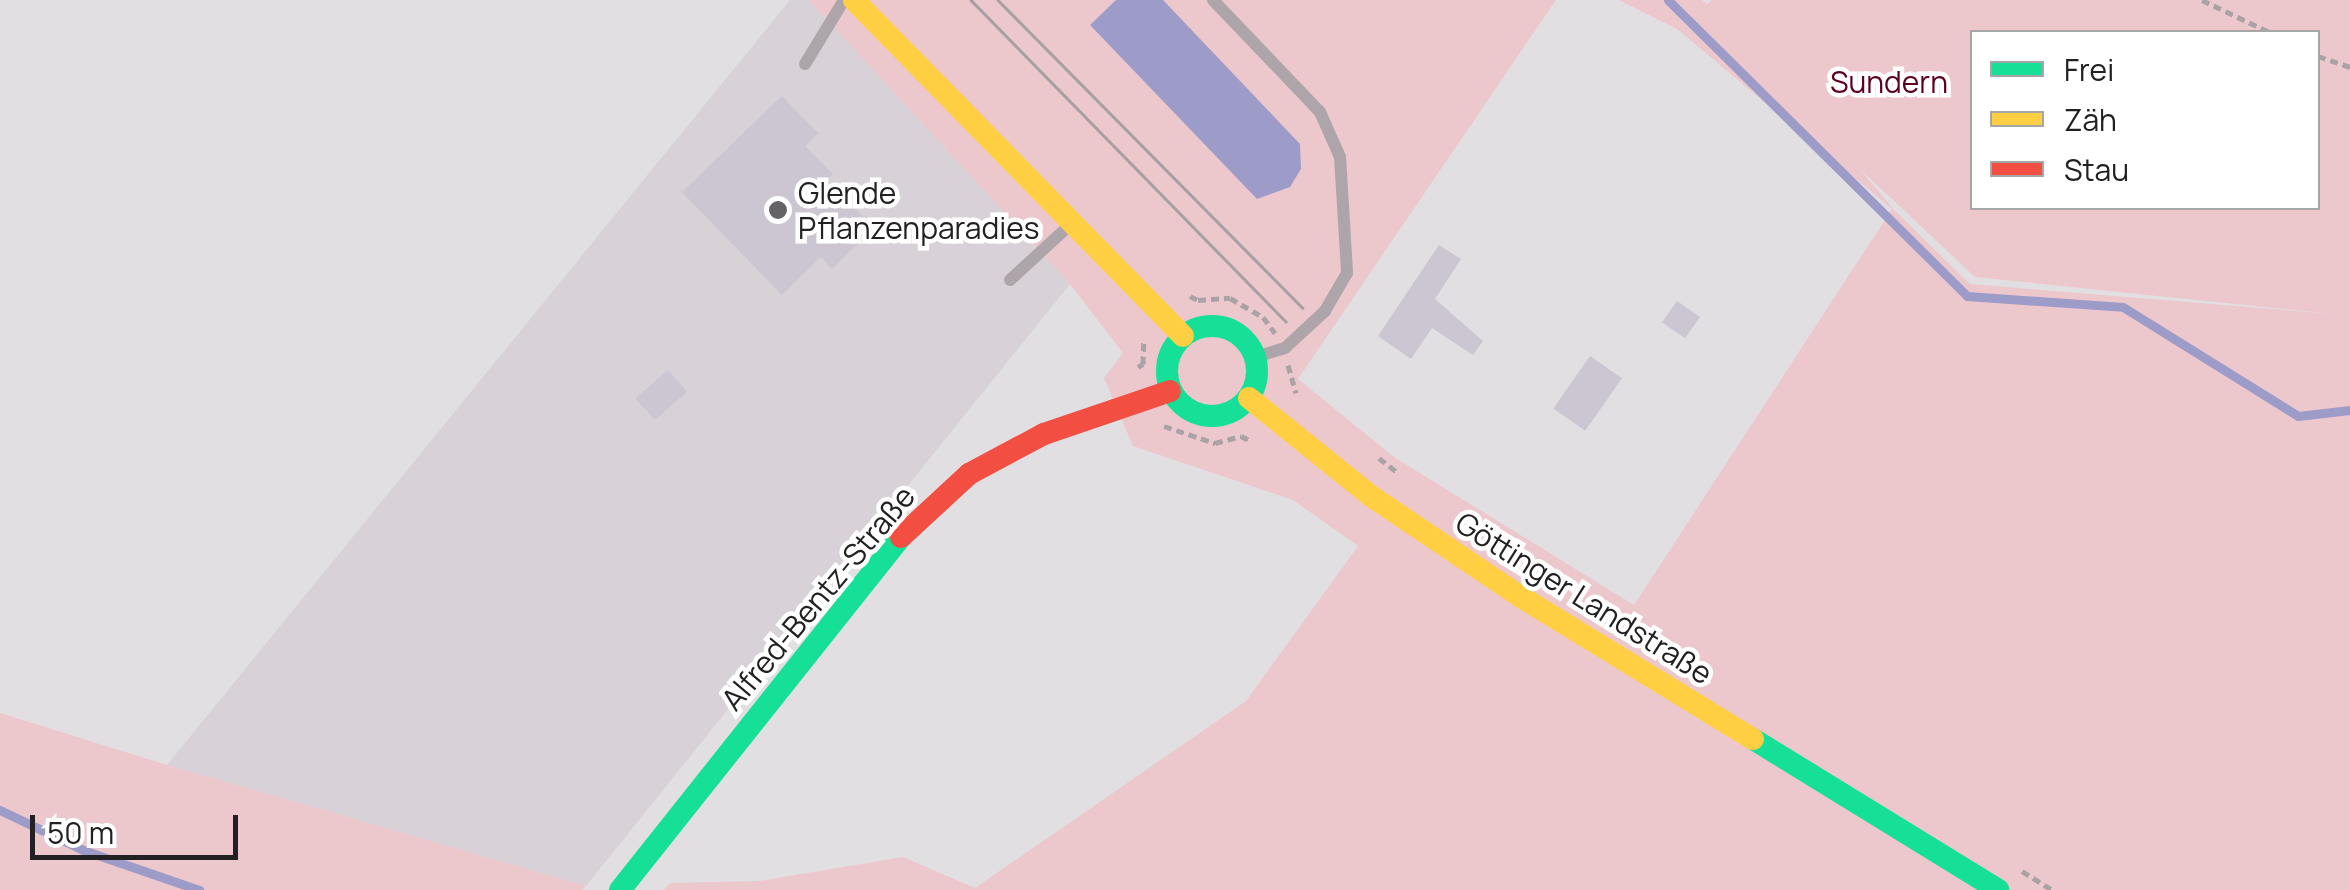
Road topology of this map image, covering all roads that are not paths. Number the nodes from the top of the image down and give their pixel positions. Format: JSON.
{"nodes":[{"id":1,"x":844,"y":0,"type":"edge"},
{"id":2,"x":854,"y":0,"type":"edge"},
{"id":3,"x":1212,"y":0,"type":"edge"},
{"id":4,"x":805,"y":64,"type":"dead end"},
{"id":5,"x":1073,"y":223,"type":"junction"},
{"id":6,"x":1010,"y":280,"type":"dead end"},
{"id":7,"x":1183,"y":336,"type":"junction"},
{"id":8,"x":1256,"y":357,"type":"junction"},
{"id":9,"x":1170,"y":391,"type":"junction"},
{"id":10,"x":1249,"y":398,"type":"junction"},
{"id":11,"x":620,"y":890,"type":"edge"},
{"id":12,"x":1998,"y":890,"type":"edge"}],
"edges":[{"from":1,"to":4,"type":"lane"},
{"from":2,"to":5,"type":"street"},
{"from":3,"to":8,"type":"lane"},
{"from":5,"to":6,"type":"lane"},
{"from":5,"to":7,"type":"street"},
{"from":7,"to":8,"type":"street"},
{"from":7,"to":9,"type":"street"},
{"from":8,"to":10,"type":"street"},
{"from":9,"to":10,"type":"street"},
{"from":9,"to":11,"type":"street","name":"Alfred-Bentz-Straße"},
{"from":10,"to":12,"type":"street","name":"Göttinger Landstraße"}]}
